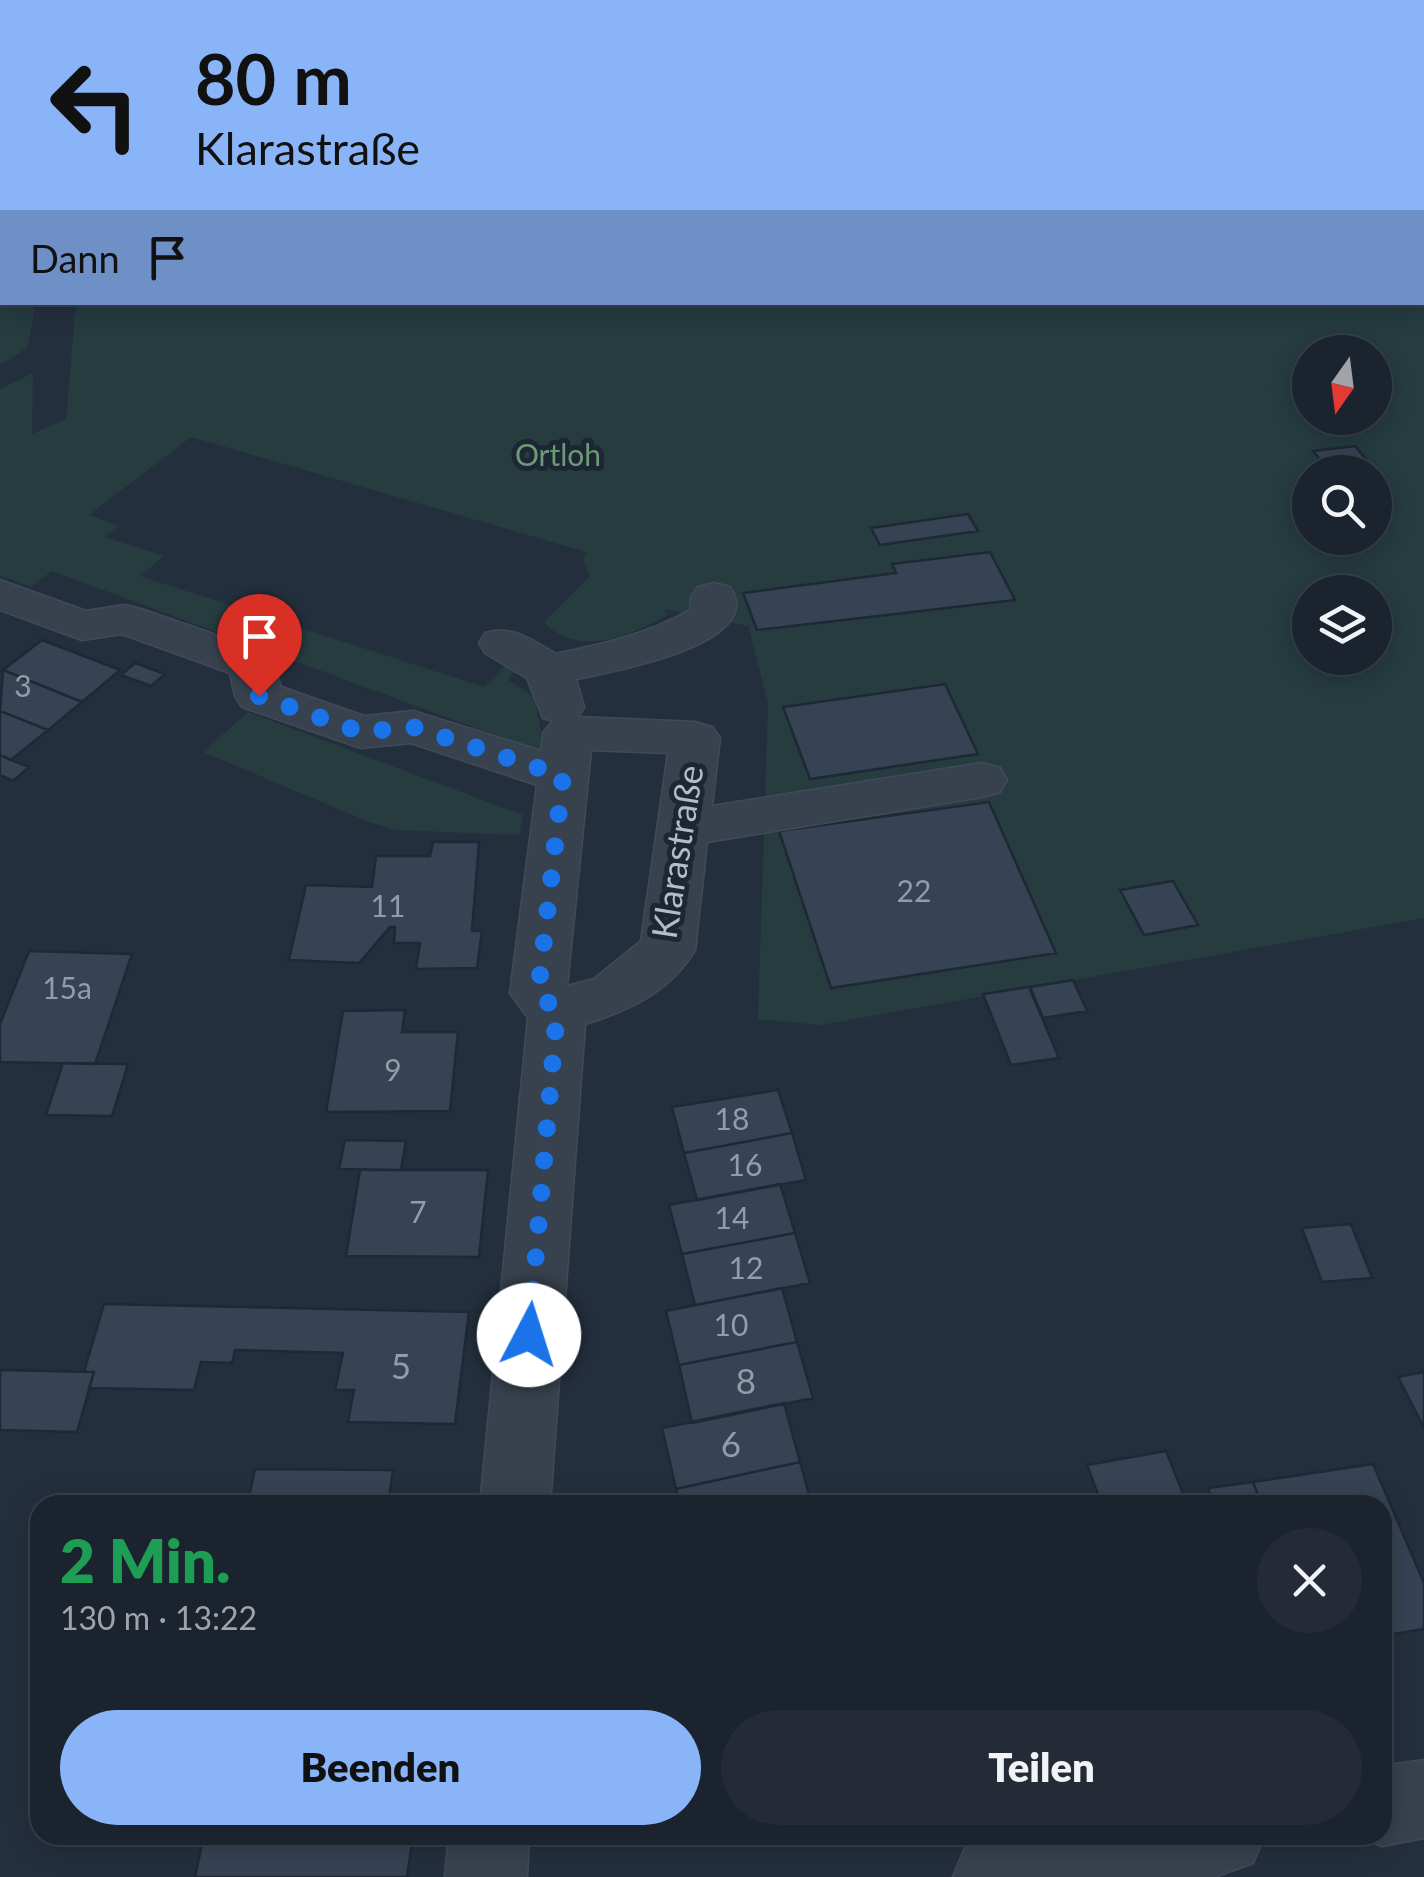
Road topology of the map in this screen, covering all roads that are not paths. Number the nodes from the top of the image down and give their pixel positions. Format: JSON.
{"nodes":[{"id":1,"x":714,"y":597,"type":"dead end"},
{"id":2,"x":9,"y":608,"type":"edge"},
{"id":3,"x":502,"y":642,"type":"dead end"},
{"id":4,"x":549,"y":670,"type":"junction"},
{"id":5,"x":566,"y":755,"type":"junction"},
{"id":6,"x":982,"y":780,"type":"dead end"},
{"id":7,"x":683,"y":828,"type":"junction"},
{"id":8,"x":557,"y":1011,"type":"junction"},
{"id":9,"x":516,"y":1495,"type":"edge"},
{"id":10,"x":1424,"y":1799,"type":"edge"},
{"id":11,"x":1392,"y":1804,"type":"edge"},
{"id":12,"x":488,"y":1845,"type":"edge"},
{"id":13,"x":1170,"y":1845,"type":"edge"},
{"id":14,"x":486,"y":1877,"type":"edge"},
{"id":15,"x":994,"y":1877,"type":"edge"}],
"edges":[{"from":1,"to":4,"type":"street"},
{"from":2,"to":5,"type":"street","name":"Klarastraße"},
{"from":3,"to":4,"type":"street"},
{"from":4,"to":5,"type":"street"},
{"from":5,"to":7,"type":"street","name":"Klarastraße"},
{"from":5,"to":8,"type":"street"},
{"from":6,"to":7,"type":"street"},
{"from":7,"to":8,"type":"street","name":"Klarastraße"},
{"from":8,"to":9,"type":"street"},
{"from":10,"to":11,"type":"street"},
{"from":12,"to":14,"type":"street"},
{"from":13,"to":15,"type":"street"}]}
